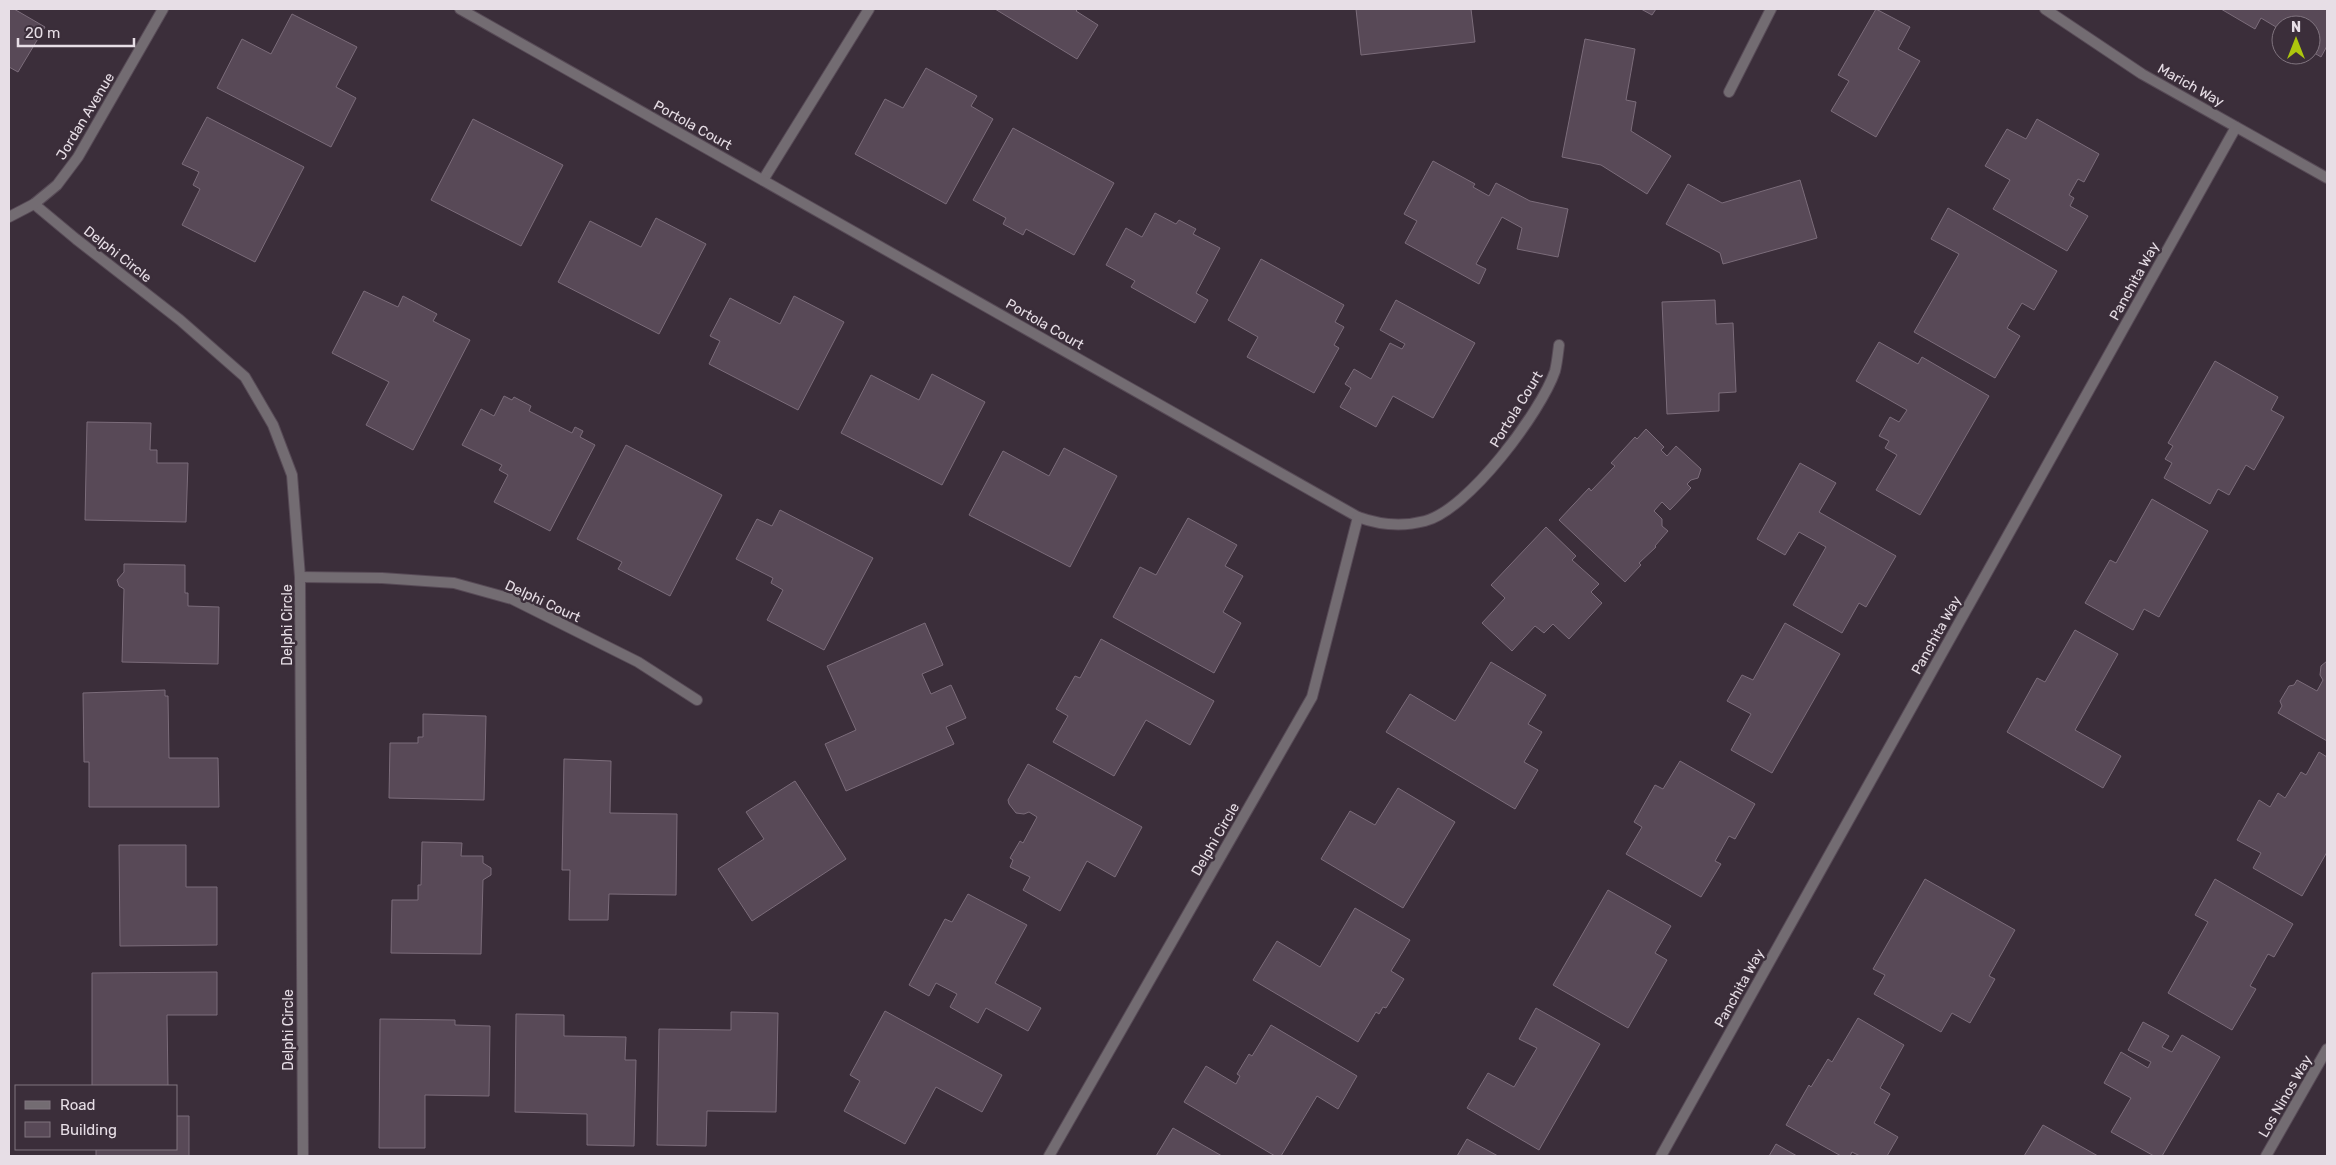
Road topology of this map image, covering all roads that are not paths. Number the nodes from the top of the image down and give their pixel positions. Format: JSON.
{"nodes":[{"id":1,"x":163,"y":9,"type":"edge"},
{"id":2,"x":460,"y":9,"type":"edge"},
{"id":3,"x":869,"y":9,"type":"edge"},
{"id":4,"x":1771,"y":9,"type":"edge"},
{"id":5,"x":2046,"y":9,"type":"edge"},
{"id":6,"x":1729,"y":92,"type":"dead end"},
{"id":7,"x":2236,"y":127,"type":"junction"},
{"id":8,"x":2327,"y":178,"type":"edge"},
{"id":9,"x":763,"y":180,"type":"junction"},
{"id":10,"x":34,"y":204,"type":"junction"},
{"id":11,"x":9,"y":217,"type":"edge"},
{"id":12,"x":1559,"y":344,"type":"dead end"},
{"id":13,"x":1358,"y":517,"type":"junction"},
{"id":14,"x":300,"y":577,"type":"junction"},
{"id":15,"x":697,"y":700,"type":"dead end"},
{"id":16,"x":2327,"y":1049,"type":"edge"},
{"id":17,"x":303,"y":1156,"type":"edge"},
{"id":18,"x":1049,"y":1156,"type":"edge"},
{"id":19,"x":1661,"y":1156,"type":"edge"},
{"id":20,"x":2266,"y":1156,"type":"edge"}],
"edges":[{"from":1,"to":10,"type":"street","name":"Jordan Avenue"},
{"from":2,"to":9,"type":"street","name":"Portola Court"},
{"from":3,"to":9,"type":"street"},
{"from":4,"to":6,"type":"street"},
{"from":5,"to":7,"type":"street","name":"Marich Way"},
{"from":7,"to":8,"type":"street","name":"Marich Way"},
{"from":7,"to":19,"type":"street","name":"Panchita Way"},
{"from":9,"to":13,"type":"street","name":"Portola Court"},
{"from":10,"to":11,"type":"street","name":"Jordan Avenue"},
{"from":10,"to":14,"type":"street","name":"Delphi Circle"},
{"from":12,"to":13,"type":"street","name":"Portola Court"},
{"from":13,"to":18,"type":"street","name":"Delphi Circle"},
{"from":14,"to":15,"type":"street","name":"Delphi Court"},
{"from":14,"to":17,"type":"street","name":"Delphi Circle"},
{"from":16,"to":20,"type":"street","name":"Los Ninos Way"}]}
